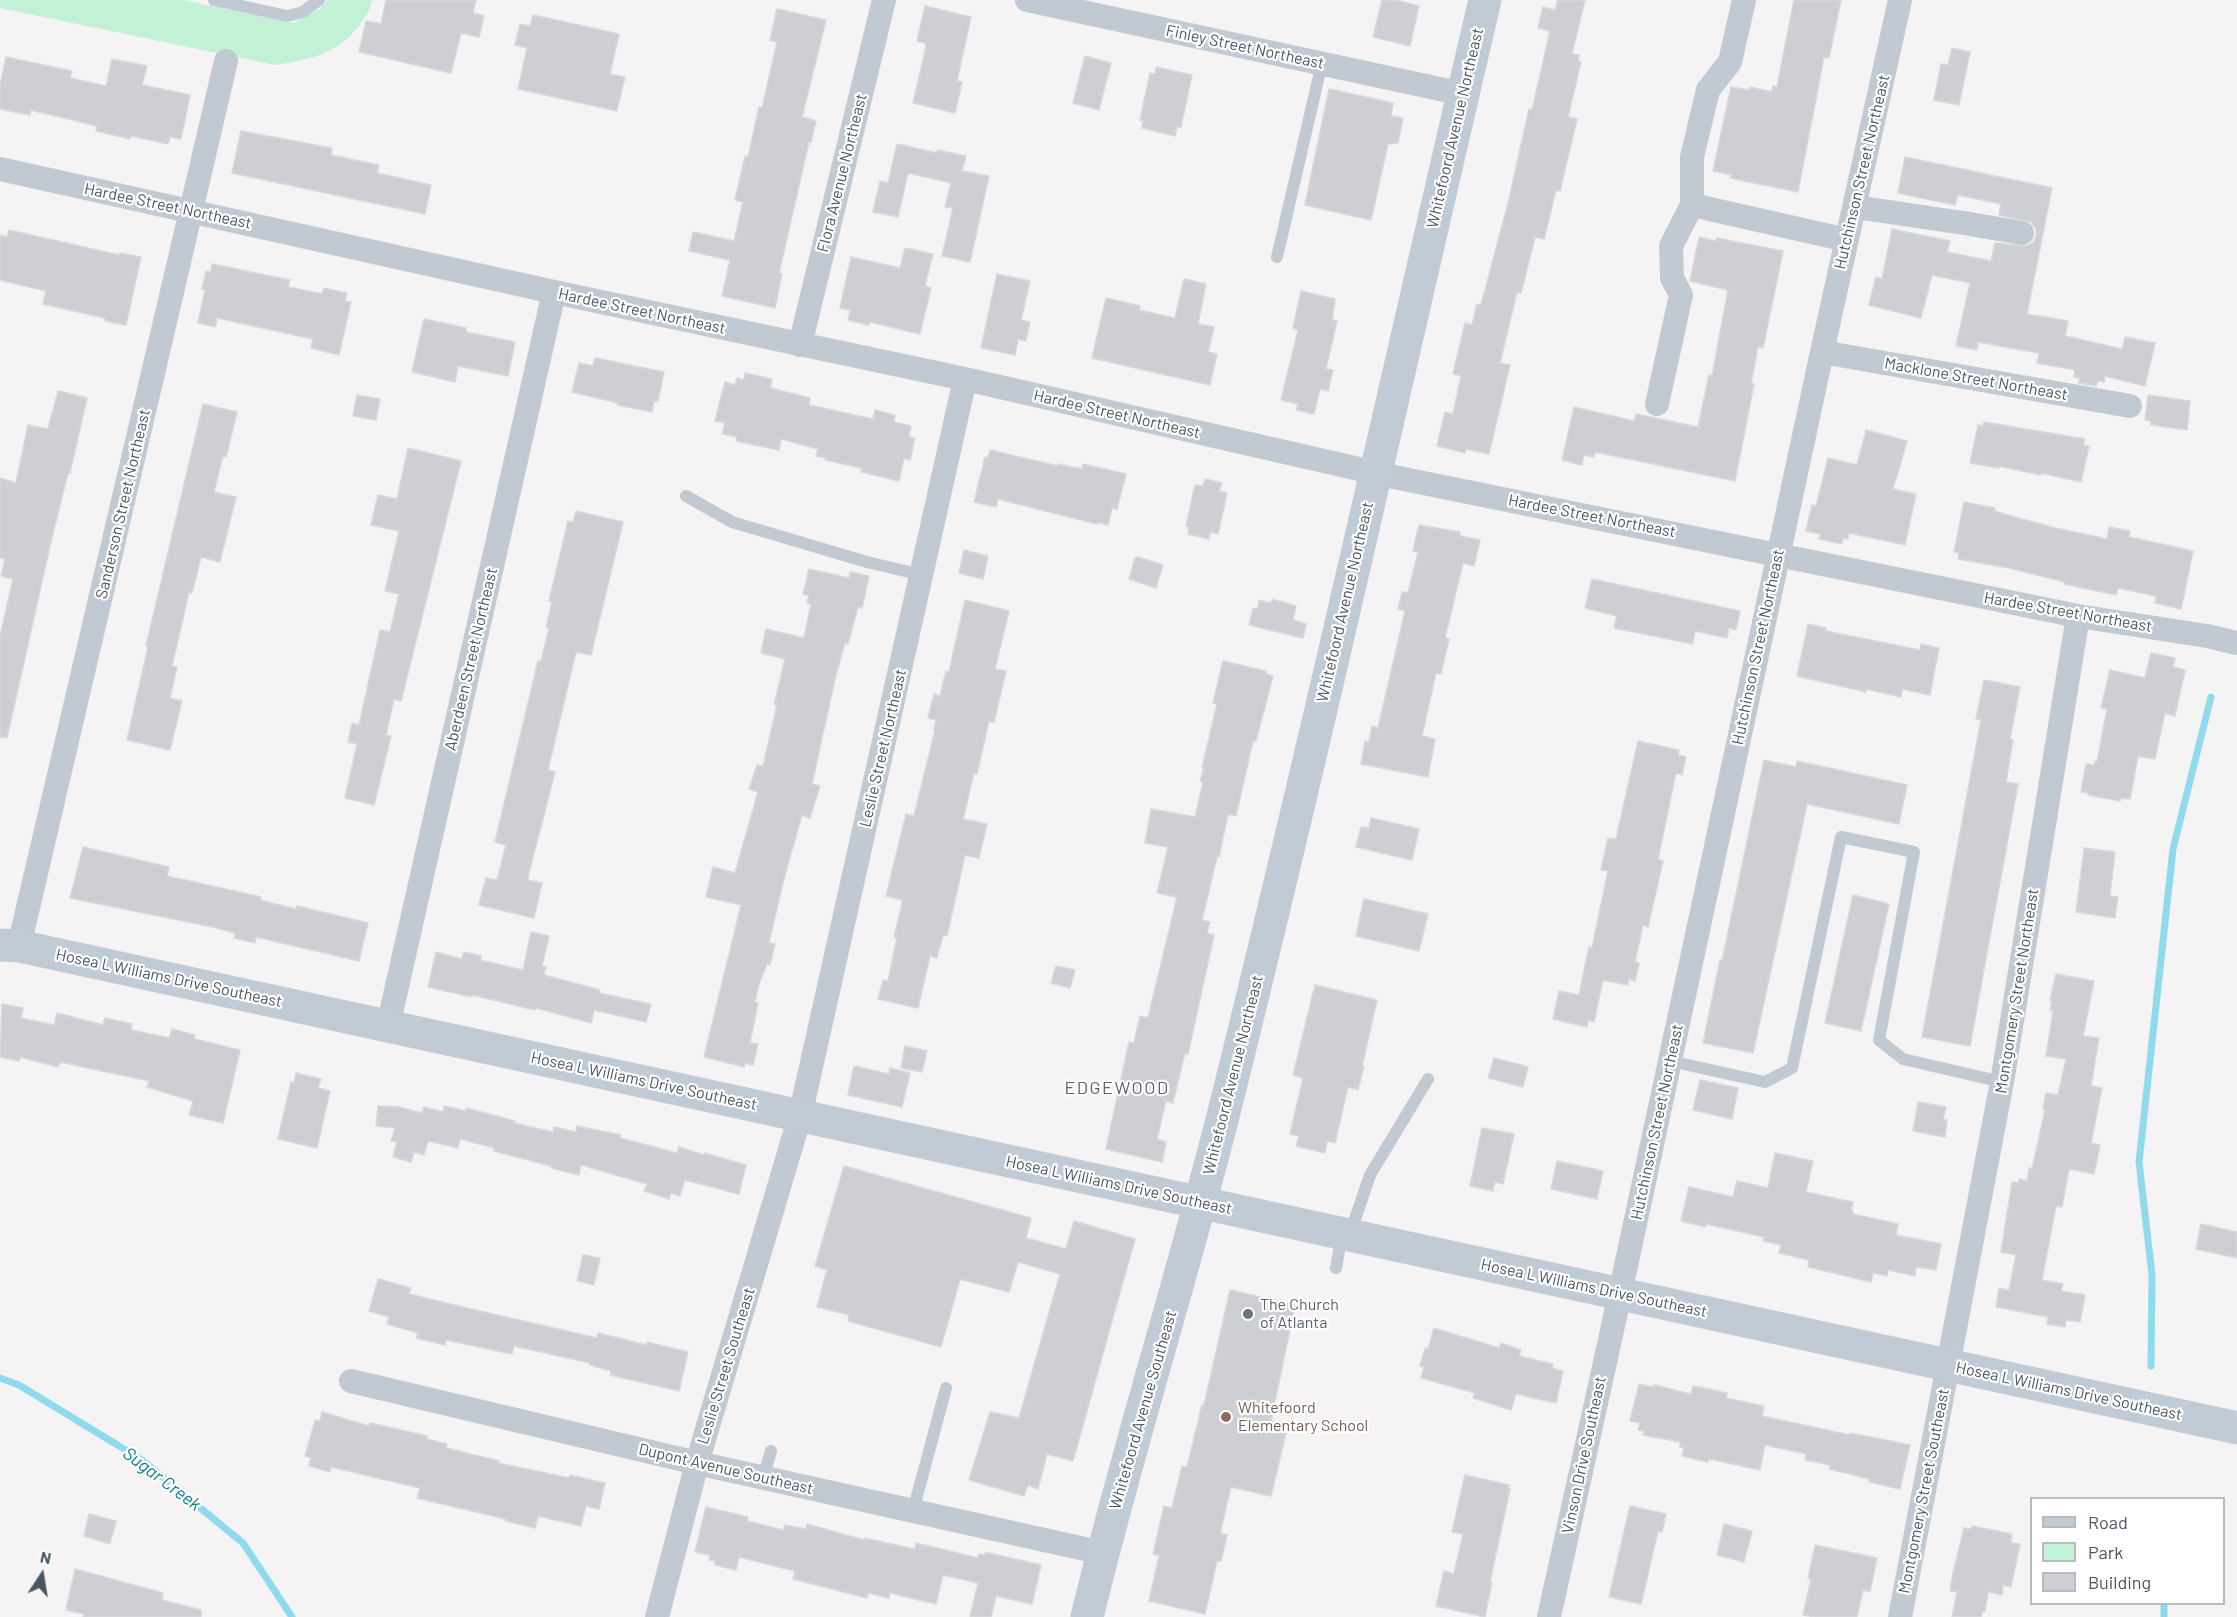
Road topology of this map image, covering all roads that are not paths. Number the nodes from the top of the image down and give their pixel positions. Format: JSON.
{"nodes":[{"id":1,"x":214,"y":0,"type":"edge"},
{"id":2,"x":319,"y":0,"type":"edge"},
{"id":3,"x":884,"y":0,"type":"edge"},
{"id":4,"x":1027,"y":0,"type":"edge"},
{"id":5,"x":1485,"y":0,"type":"edge"},
{"id":6,"x":1744,"y":0,"type":"edge"},
{"id":7,"x":1900,"y":0,"type":"edge"},
{"id":8,"x":226,"y":61,"type":"dead end"},
{"id":9,"x":1322,"y":63,"type":"junction"},
{"id":10,"x":1463,"y":94,"type":"junction"},
{"id":11,"x":0,"y":169,"type":"edge"},
{"id":12,"x":1692,"y":205,"type":"junction"},
{"id":13,"x":1856,"y":207,"type":"junction"},
{"id":14,"x":192,"y":211,"type":"junction"},
{"id":15,"x":2022,"y":233,"type":"dead end"},
{"id":16,"x":1847,"y":240,"type":"junction"},
{"id":17,"x":1277,"y":257,"type":"dead end"},
{"id":18,"x":554,"y":292,"type":"junction"},
{"id":19,"x":800,"y":345,"type":"junction"},
{"id":20,"x":1821,"y":352,"type":"junction"},
{"id":21,"x":965,"y":379,"type":"junction"},
{"id":22,"x":1658,"y":404,"type":"dead end"},
{"id":23,"x":2130,"y":406,"type":"dead end"},
{"id":24,"x":1375,"y":473,"type":"junction"},
{"id":25,"x":686,"y":496,"type":"dead end"},
{"id":26,"x":1778,"y":554,"type":"junction"},
{"id":27,"x":921,"y":575,"type":"junction"},
{"id":28,"x":2078,"y":616,"type":"junction"},
{"id":29,"x":2237,"y":643,"type":"edge"},
{"id":30,"x":10,"y":945,"type":"edge"},
{"id":31,"x":388,"y":1026,"type":"junction"},
{"id":32,"x":1670,"y":1061,"type":"junction"},
{"id":33,"x":1428,"y":1079,"type":"dead end"},
{"id":34,"x":2002,"y":1083,"type":"junction"},
{"id":35,"x":800,"y":1116,"type":"junction"},
{"id":36,"x":1201,"y":1203,"type":"junction"},
{"id":37,"x":1346,"y":1234,"type":"junction"},
{"id":38,"x":1336,"y":1268,"type":"dead end"},
{"id":39,"x":1620,"y":1294,"type":"junction"},
{"id":40,"x":1947,"y":1365,"type":"junction"},
{"id":41,"x":351,"y":1381,"type":"dead end"},
{"id":42,"x":946,"y":1388,"type":"dead end"},
{"id":43,"x":2237,"y":1428,"type":"edge"},
{"id":44,"x":771,"y":1450,"type":"dead end"},
{"id":45,"x":697,"y":1463,"type":"junction"},
{"id":46,"x":763,"y":1478,"type":"junction"},
{"id":47,"x":913,"y":1511,"type":"junction"},
{"id":48,"x":1103,"y":1553,"type":"junction"},
{"id":49,"x":657,"y":1617,"type":"edge"},
{"id":50,"x":1087,"y":1617,"type":"edge"},
{"id":51,"x":1549,"y":1617,"type":"edge"},
{"id":52,"x":1900,"y":1617,"type":"edge"}],
"edges":[{"from":1,"to":2,"type":"lane"},
{"from":3,"to":19,"type":"street","name":"Flora Avenue Northeast"},
{"from":4,"to":9,"type":"street","name":"Finley Street Northeast"},
{"from":5,"to":10,"type":"street","name":"Whitefoord Avenue Northeast"},
{"from":6,"to":12,"type":"street"},
{"from":7,"to":13,"type":"street","name":"Hutchinson Street Northeast"},
{"from":8,"to":14,"type":"street","name":"Sanderson Street Northeast"},
{"from":9,"to":10,"type":"street","name":"Finley Street Northeast"},
{"from":9,"to":17,"type":"lane"},
{"from":10,"to":24,"type":"street","name":"Whitefoord Avenue Northeast"},
{"from":11,"to":14,"type":"street","name":"Hardee Street Northeast"},
{"from":12,"to":16,"type":"street"},
{"from":12,"to":22,"type":"street"},
{"from":13,"to":15,"type":"street"},
{"from":13,"to":16,"type":"street","name":"Hutchinson Street Northeast"},
{"from":14,"to":18,"type":"street","name":"Hardee Street Northeast"},
{"from":14,"to":30,"type":"street","name":"Sanderson Street Northeast"},
{"from":16,"to":20,"type":"street","name":"Hutchinson Street Northeast"},
{"from":18,"to":19,"type":"street","name":"Hardee Street Northeast"},
{"from":18,"to":31,"type":"street","name":"Aberdeen Street Northeast"},
{"from":19,"to":21,"type":"street","name":"Hardee Street Northeast"},
{"from":20,"to":23,"type":"street","name":"Macklone Street Northeast"},
{"from":20,"to":26,"type":"street","name":"Hutchinson Street Northeast"},
{"from":21,"to":24,"type":"street","name":"Hardee Street Northeast"},
{"from":21,"to":27,"type":"street","name":"Leslie Street Northeast"},
{"from":24,"to":26,"type":"street","name":"Hardee Street Northeast"},
{"from":24,"to":36,"type":"street","name":"Whitefoord Avenue Northeast"},
{"from":25,"to":27,"type":"lane"},
{"from":26,"to":28,"type":"street","name":"Hardee Street Northeast"},
{"from":26,"to":32,"type":"street","name":"Hutchinson Street Northeast"},
{"from":27,"to":35,"type":"street","name":"Leslie Street Northeast"},
{"from":28,"to":29,"type":"street","name":"Hardee Street Northeast"},
{"from":28,"to":34,"type":"street","name":"Montgomery Street Northeast"},
{"from":30,"to":31,"type":"street","name":"Hosea L Williams Drive Southeast"},
{"from":31,"to":35,"type":"street","name":"Hosea L Williams Drive Southeast"},
{"from":32,"to":34,"type":"lane"},
{"from":32,"to":39,"type":"street","name":"Hutchinson Street Northeast"},
{"from":33,"to":37,"type":"lane"},
{"from":34,"to":40,"type":"street","name":"Montgomery Street Northeast"},
{"from":35,"to":36,"type":"street","name":"Hosea L Williams Drive Southeast"},
{"from":35,"to":45,"type":"street","name":"Leslie Street Southeast"},
{"from":36,"to":37,"type":"street","name":"Hosea L Williams Drive Southeast"},
{"from":36,"to":48,"type":"street","name":"Whitefoord Avenue Southeast"},
{"from":37,"to":38,"type":"lane"},
{"from":37,"to":39,"type":"street","name":"Hosea L Williams Drive Southeast"},
{"from":39,"to":40,"type":"street","name":"Hosea L Williams Drive Southeast"},
{"from":39,"to":51,"type":"street","name":"Vinson Drive Southeast"},
{"from":40,"to":43,"type":"street","name":"Hosea L Williams Drive Southeast"},
{"from":40,"to":52,"type":"street","name":"Montgomery Street Southeast"},
{"from":41,"to":45,"type":"street","name":"Dupont Avenue Southeast"},
{"from":42,"to":47,"type":"lane"},
{"from":44,"to":46,"type":"lane"},
{"from":45,"to":46,"type":"street","name":"Dupont Avenue Southeast"},
{"from":45,"to":49,"type":"street","name":"Leslie Street Southeast"},
{"from":46,"to":47,"type":"street","name":"Dupont Avenue Southeast"},
{"from":47,"to":48,"type":"street","name":"Dupont Avenue Southeast"},
{"from":48,"to":50,"type":"street","name":"Whitefoord Avenue Southeast"}]}
